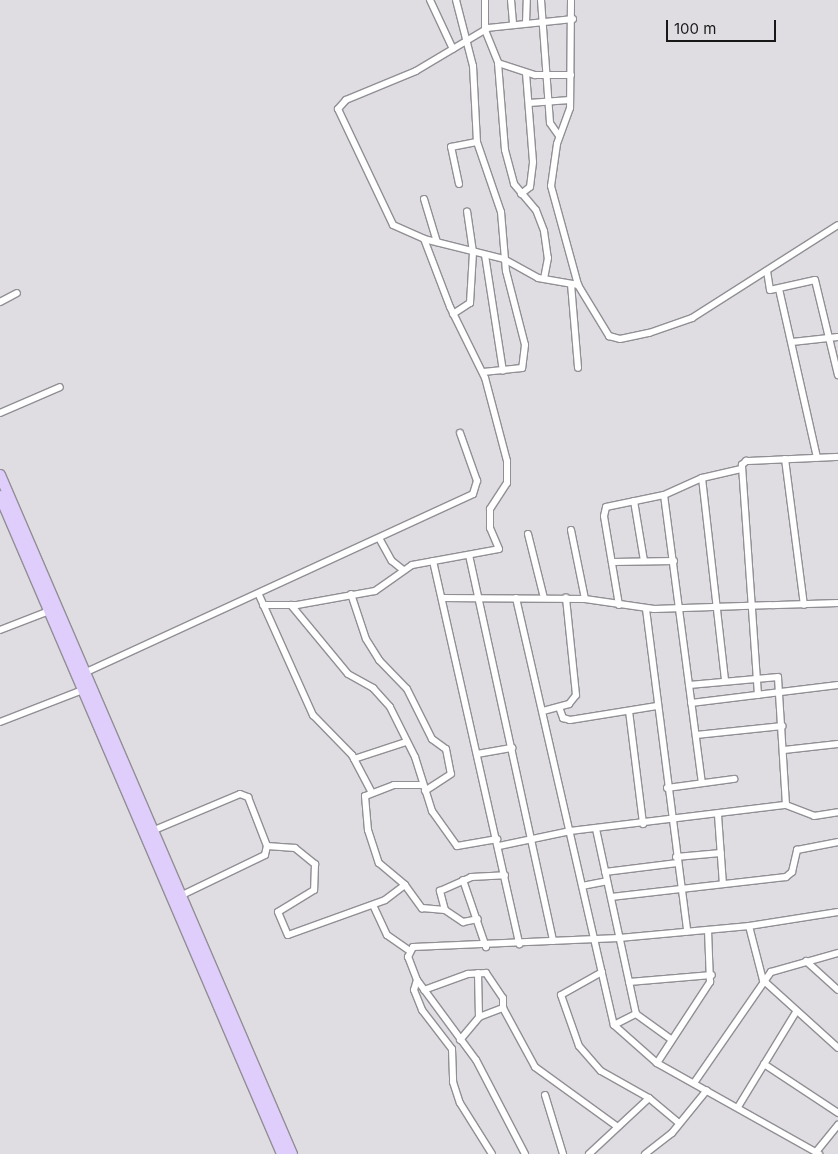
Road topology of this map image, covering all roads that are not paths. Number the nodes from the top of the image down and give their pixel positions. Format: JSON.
{"nodes":[{"id":1,"x":430,"y":0,"type":"edge"},
{"id":2,"x":456,"y":0,"type":"edge"},
{"id":3,"x":485,"y":0,"type":"edge"},
{"id":4,"x":511,"y":0,"type":"edge"},
{"id":5,"x":527,"y":0,"type":"edge"},
{"id":6,"x":540,"y":0,"type":"edge"},
{"id":7,"x":571,"y":0,"type":"edge"},
{"id":8,"x":573,"y":19,"type":"junction"},
{"id":9,"x":542,"y":22,"type":"junction"},
{"id":10,"x":526,"y":23,"type":"junction"},
{"id":11,"x":513,"y":24,"type":"junction"},
{"id":12,"x":485,"y":30,"type":"junction"},
{"id":13,"x":468,"y":40,"type":"junction"},
{"id":14,"x":453,"y":49,"type":"junction"},
{"id":15,"x":498,"y":63,"type":"junction"},
{"id":16,"x":526,"y":73,"type":"junction"},
{"id":17,"x":571,"y":75,"type":"junction"},
{"id":18,"x":547,"y":76,"type":"junction"},
{"id":19,"x":570,"y":100,"type":"junction"},
{"id":20,"x":549,"y":102,"type":"junction"},
{"id":21,"x":529,"y":103,"type":"junction"},
{"id":22,"x":559,"y":136,"type":"junction"},
{"id":23,"x":477,"y":142,"type":"junction"},
{"id":24,"x":459,"y":184,"type":"dead end"},
{"id":25,"x":520,"y":194,"type":"junction"},
{"id":26,"x":424,"y":199,"type":"dead end"},
{"id":27,"x":467,"y":212,"type":"dead end"},
{"id":28,"x":838,"y":225,"type":"edge"},
{"id":29,"x":424,"y":239,"type":"junction"},
{"id":30,"x":437,"y":242,"type":"junction"},
{"id":31,"x":474,"y":252,"type":"junction"},
{"id":32,"x":485,"y":255,"type":"junction"},
{"id":33,"x":504,"y":259,"type":"junction"},
{"id":34,"x":767,"y":271,"type":"junction"},
{"id":35,"x":544,"y":280,"type":"junction"},
{"id":36,"x":574,"y":284,"type":"junction"},
{"id":37,"x":779,"y":289,"type":"junction"},
{"id":38,"x":17,"y":293,"type":"dead end"},
{"id":39,"x":0,"y":302,"type":"edge"},
{"id":40,"x":453,"y":314,"type":"junction"},
{"id":41,"x":838,"y":337,"type":"edge"},
{"id":42,"x":830,"y":339,"type":"junction"},
{"id":43,"x":792,"y":342,"type":"junction"},
{"id":44,"x":578,"y":368,"type":"dead end"},
{"id":45,"x":503,"y":371,"type":"junction"},
{"id":46,"x":483,"y":372,"type":"junction"},
{"id":47,"x":838,"y":375,"type":"edge"},
{"id":48,"x":60,"y":387,"type":"dead end"},
{"id":49,"x":0,"y":413,"type":"edge"},
{"id":50,"x":460,"y":433,"type":"dead end"},
{"id":51,"x":838,"y":457,"type":"edge"},
{"id":52,"x":818,"y":458,"type":"junction"},
{"id":53,"x":785,"y":459,"type":"junction"},
{"id":54,"x":741,"y":469,"type":"junction"},
{"id":55,"x":0,"y":474,"type":"edge"},
{"id":56,"x":702,"y":478,"type":"junction"},
{"id":57,"x":664,"y":495,"type":"junction"},
{"id":58,"x":0,"y":496,"type":"edge"},
{"id":59,"x":634,"y":501,"type":"junction"},
{"id":60,"x":571,"y":530,"type":"dead end"},
{"id":61,"x":528,"y":534,"type":"dead end"},
{"id":62,"x":379,"y":538,"type":"junction"},
{"id":63,"x":469,"y":555,"type":"junction"},
{"id":64,"x":433,"y":561,"type":"junction"},
{"id":65,"x":674,"y":561,"type":"junction"},
{"id":66,"x":613,"y":562,"type":"junction"},
{"id":67,"x":644,"y":562,"type":"junction"},
{"id":68,"x":402,"y":569,"type":"junction"},
{"id":69,"x":352,"y":594,"type":"junction"},
{"id":70,"x":259,"y":596,"type":"junction"},
{"id":71,"x":442,"y":598,"type":"junction"},
{"id":72,"x":477,"y":598,"type":"junction"},
{"id":73,"x":516,"y":598,"type":"junction"},
{"id":74,"x":544,"y":598,"type":"junction"},
{"id":75,"x":566,"y":598,"type":"junction"},
{"id":76,"x":585,"y":599,"type":"junction"},
{"id":77,"x":838,"y":603,"type":"edge"},
{"id":78,"x":263,"y":605,"type":"junction"},
{"id":79,"x":619,"y":605,"type":"junction"},
{"id":80,"x":804,"y":605,"type":"junction"},
{"id":81,"x":291,"y":606,"type":"junction"},
{"id":82,"x":754,"y":607,"type":"junction"},
{"id":83,"x":716,"y":608,"type":"junction"},
{"id":84,"x":646,"y":609,"type":"junction"},
{"id":85,"x":681,"y":609,"type":"junction"},
{"id":86,"x":49,"y":611,"type":"junction"},
{"id":87,"x":0,"y":630,"type":"edge"},
{"id":88,"x":81,"y":674,"type":"junction"},
{"id":89,"x":757,"y":676,"type":"junction"},
{"id":90,"x":725,"y":680,"type":"junction"},
{"id":91,"x":690,"y":685,"type":"junction"},
{"id":92,"x":838,"y":685,"type":"edge"},
{"id":93,"x":86,"y":688,"type":"junction"},
{"id":94,"x":781,"y":692,"type":"junction"},
{"id":95,"x":758,"y":695,"type":"junction"},
{"id":96,"x":691,"y":703,"type":"junction"},
{"id":97,"x":559,"y":706,"type":"junction"},
{"id":98,"x":657,"y":706,"type":"junction"},
{"id":99,"x":543,"y":711,"type":"junction"},
{"id":100,"x":629,"y":711,"type":"junction"},
{"id":101,"x":0,"y":722,"type":"edge"},
{"id":102,"x":783,"y":726,"type":"junction"},
{"id":103,"x":696,"y":735,"type":"junction"},
{"id":104,"x":406,"y":742,"type":"junction"},
{"id":105,"x":838,"y":744,"type":"edge"},
{"id":106,"x":512,"y":748,"type":"junction"},
{"id":107,"x":784,"y":750,"type":"junction"},
{"id":108,"x":478,"y":754,"type":"junction"},
{"id":109,"x":354,"y":758,"type":"junction"},
{"id":110,"x":120,"y":768,"type":"junction"},
{"id":111,"x":734,"y":779,"type":"dead end"},
{"id":112,"x":702,"y":783,"type":"junction"},
{"id":113,"x":424,"y":788,"type":"junction"},
{"id":114,"x":667,"y":788,"type":"junction"},
{"id":115,"x":372,"y":791,"type":"junction"},
{"id":116,"x":786,"y":805,"type":"junction"},
{"id":117,"x":838,"y":812,"type":"edge"},
{"id":118,"x":718,"y":815,"type":"junction"},
{"id":119,"x":671,"y":821,"type":"junction"},
{"id":120,"x":643,"y":824,"type":"junction"},
{"id":121,"x":596,"y":829,"type":"junction"},
{"id":122,"x":152,"y":831,"type":"junction"},
{"id":123,"x":570,"y":831,"type":"junction"},
{"id":124,"x":532,"y":839,"type":"junction"},
{"id":125,"x":498,"y":842,"type":"junction"},
{"id":126,"x":838,"y":842,"type":"edge"},
{"id":127,"x":267,"y":846,"type":"junction"},
{"id":128,"x":721,"y":853,"type":"junction"},
{"id":129,"x":677,"y":860,"type":"junction"},
{"id":130,"x":606,"y":872,"type":"junction"},
{"id":131,"x":505,"y":875,"type":"junction"},
{"id":132,"x":463,"y":880,"type":"junction"},
{"id":133,"x":607,"y":881,"type":"junction"},
{"id":134,"x":723,"y":884,"type":"junction"},
{"id":135,"x":405,"y":885,"type":"junction"},
{"id":136,"x":582,"y":886,"type":"junction"},
{"id":137,"x":681,"y":889,"type":"junction"},
{"id":138,"x":180,"y":896,"type":"junction"},
{"id":139,"x":611,"y":897,"type":"junction"},
{"id":140,"x":374,"y":905,"type":"junction"},
{"id":141,"x":444,"y":910,"type":"junction"},
{"id":142,"x":838,"y":912,"type":"edge"},
{"id":143,"x":478,"y":919,"type":"junction"},
{"id":144,"x":749,"y":926,"type":"junction"},
{"id":145,"x":708,"y":930,"type":"junction"},
{"id":146,"x":687,"y":931,"type":"junction"},
{"id":147,"x":619,"y":938,"type":"junction"},
{"id":148,"x":594,"y":939,"type":"junction"},
{"id":149,"x":554,"y":941,"type":"junction"},
{"id":150,"x":519,"y":944,"type":"junction"},
{"id":151,"x":486,"y":947,"type":"junction"},
{"id":152,"x":410,"y":951,"type":"junction"},
{"id":153,"x":838,"y":953,"type":"edge"},
{"id":154,"x":806,"y":961,"type":"junction"},
{"id":155,"x":602,"y":972,"type":"junction"},
{"id":156,"x":478,"y":973,"type":"junction"},
{"id":157,"x":712,"y":975,"type":"junction"},
{"id":158,"x":417,"y":980,"type":"junction"},
{"id":159,"x":763,"y":980,"type":"junction"},
{"id":160,"x":629,"y":982,"type":"junction"},
{"id":161,"x":424,"y":990,"type":"junction"},
{"id":162,"x":838,"y":990,"type":"edge"},
{"id":163,"x":503,"y":1008,"type":"junction"},
{"id":164,"x":796,"y":1012,"type":"junction"},
{"id":165,"x":636,"y":1014,"type":"junction"},
{"id":166,"x":479,"y":1016,"type":"junction"},
{"id":167,"x":614,"y":1026,"type":"junction"},
{"id":168,"x":460,"y":1040,"type":"junction"},
{"id":169,"x":672,"y":1040,"type":"junction"},
{"id":170,"x":838,"y":1048,"type":"edge"},
{"id":171,"x":657,"y":1063,"type":"junction"},
{"id":172,"x":764,"y":1064,"type":"junction"},
{"id":173,"x":694,"y":1083,"type":"junction"},
{"id":174,"x":707,"y":1090,"type":"junction"},
{"id":175,"x":545,"y":1095,"type":"dead end"},
{"id":176,"x":649,"y":1098,"type":"junction"},
{"id":177,"x":738,"y":1107,"type":"junction"},
{"id":178,"x":838,"y":1113,"type":"edge"},
{"id":179,"x":679,"y":1123,"type":"junction"},
{"id":180,"x":838,"y":1125,"type":"edge"},
{"id":181,"x":618,"y":1127,"type":"junction"},
{"id":182,"x":818,"y":1153,"type":"edge"},
{"id":183,"x":282,"y":1154,"type":"edge"},
{"id":184,"x":292,"y":1154,"type":"edge"},
{"id":185,"x":492,"y":1154,"type":"edge"},
{"id":186,"x":525,"y":1154,"type":"edge"},
{"id":187,"x":563,"y":1154,"type":"edge"},
{"id":188,"x":589,"y":1154,"type":"edge"},
{"id":189,"x":645,"y":1154,"type":"edge"}],
"edges":[{"from":1,"to":14,"type":"street"},
{"from":2,"to":13,"type":"street"},
{"from":3,"to":12,"type":"street"},
{"from":4,"to":11,"type":"street"},
{"from":5,"to":10,"type":"street"},
{"from":6,"to":9,"type":"street"},
{"from":7,"to":8,"type":"street"},
{"from":8,"to":9,"type":"street"},
{"from":8,"to":17,"type":"street"},
{"from":9,"to":10,"type":"street"},
{"from":9,"to":18,"type":"street"},
{"from":10,"to":11,"type":"street"},
{"from":11,"to":12,"type":"street"},
{"from":12,"to":13,"type":"street"},
{"from":12,"to":15,"type":"street"},
{"from":13,"to":14,"type":"street"},
{"from":13,"to":23,"type":"street"},
{"from":14,"to":29,"type":"street"},
{"from":15,"to":16,"type":"street"},
{"from":15,"to":25,"type":"street"},
{"from":16,"to":18,"type":"street"},
{"from":16,"to":21,"type":"street"},
{"from":17,"to":18,"type":"street"},
{"from":17,"to":19,"type":"street"},
{"from":18,"to":20,"type":"street"},
{"from":19,"to":20,"type":"street"},
{"from":19,"to":22,"type":"street"},
{"from":20,"to":21,"type":"street"},
{"from":20,"to":22,"type":"street"},
{"from":21,"to":25,"type":"street"},
{"from":22,"to":36,"type":"street"},
{"from":23,"to":24,"type":"street"},
{"from":23,"to":33,"type":"street"},
{"from":25,"to":35,"type":"street"},
{"from":26,"to":30,"type":"street"},
{"from":27,"to":31,"type":"street"},
{"from":28,"to":34,"type":"street"},
{"from":29,"to":30,"type":"street"},
{"from":29,"to":40,"type":"street"},
{"from":30,"to":31,"type":"street"},
{"from":31,"to":32,"type":"street"},
{"from":31,"to":40,"type":"street"},
{"from":32,"to":33,"type":"street"},
{"from":32,"to":45,"type":"street"},
{"from":33,"to":35,"type":"street"},
{"from":33,"to":45,"type":"street"},
{"from":34,"to":36,"type":"street"},
{"from":34,"to":37,"type":"street"},
{"from":35,"to":36,"type":"street"},
{"from":36,"to":44,"type":"street"},
{"from":37,"to":42,"type":"street"},
{"from":37,"to":43,"type":"street"},
{"from":38,"to":39,"type":"street"},
{"from":40,"to":46,"type":"street"},
{"from":41,"to":42,"type":"street"},
{"from":42,"to":43,"type":"street"},
{"from":42,"to":47,"type":"street"},
{"from":43,"to":52,"type":"street"},
{"from":45,"to":46,"type":"street"},
{"from":46,"to":63,"type":"street"},
{"from":48,"to":49,"type":"street"},
{"from":50,"to":62,"type":"street"},
{"from":51,"to":52,"type":"street"},
{"from":52,"to":53,"type":"street"},
{"from":53,"to":54,"type":"street"},
{"from":53,"to":80,"type":"street"},
{"from":54,"to":56,"type":"street"},
{"from":54,"to":82,"type":"street"},
{"from":55,"to":88,"type":"main road"},
{"from":56,"to":57,"type":"street"},
{"from":56,"to":83,"type":"street"},
{"from":57,"to":59,"type":"street"},
{"from":57,"to":65,"type":"street"},
{"from":58,"to":86,"type":"main road"},
{"from":59,"to":66,"type":"street"},
{"from":59,"to":67,"type":"street"},
{"from":60,"to":76,"type":"street"},
{"from":61,"to":74,"type":"street"},
{"from":62,"to":68,"type":"street"},
{"from":62,"to":70,"type":"street"},
{"from":63,"to":64,"type":"street"},
{"from":63,"to":72,"type":"street"},
{"from":64,"to":68,"type":"street"},
{"from":64,"to":71,"type":"street"},
{"from":65,"to":67,"type":"street"},
{"from":65,"to":85,"type":"street"},
{"from":66,"to":67,"type":"street"},
{"from":66,"to":79,"type":"street"},
{"from":68,"to":69,"type":"street"},
{"from":69,"to":81,"type":"street"},
{"from":69,"to":113,"type":"street"},
{"from":70,"to":78,"type":"street"},
{"from":70,"to":88,"type":"street"},
{"from":71,"to":72,"type":"street"},
{"from":71,"to":108,"type":"street"},
{"from":72,"to":73,"type":"street"},
{"from":72,"to":106,"type":"street"},
{"from":73,"to":74,"type":"street"},
{"from":73,"to":99,"type":"street"},
{"from":74,"to":75,"type":"street"},
{"from":75,"to":76,"type":"street"},
{"from":75,"to":97,"type":"street"},
{"from":76,"to":79,"type":"street"},
{"from":77,"to":80,"type":"street"},
{"from":78,"to":81,"type":"street"},
{"from":78,"to":109,"type":"street"},
{"from":79,"to":84,"type":"street"},
{"from":80,"to":82,"type":"street"},
{"from":81,"to":104,"type":"street"},
{"from":82,"to":83,"type":"street"},
{"from":82,"to":89,"type":"street"},
{"from":83,"to":85,"type":"street"},
{"from":83,"to":90,"type":"street"},
{"from":84,"to":85,"type":"street"},
{"from":84,"to":98,"type":"street"},
{"from":85,"to":91,"type":"street"},
{"from":86,"to":87,"type":"street"},
{"from":86,"to":88,"type":"main road"},
{"from":88,"to":93,"type":"main road"},
{"from":89,"to":90,"type":"street"},
{"from":89,"to":94,"type":"street"},
{"from":89,"to":95,"type":"street"},
{"from":90,"to":91,"type":"street"},
{"from":91,"to":96,"type":"street"},
{"from":92,"to":94,"type":"street"},
{"from":93,"to":101,"type":"street"},
{"from":93,"to":110,"type":"main road"},
{"from":94,"to":95,"type":"street"},
{"from":94,"to":102,"type":"street"},
{"from":95,"to":96,"type":"street"},
{"from":96,"to":103,"type":"street"},
{"from":97,"to":99,"type":"street"},
{"from":97,"to":100,"type":"street"},
{"from":98,"to":100,"type":"street"},
{"from":98,"to":114,"type":"street"},
{"from":99,"to":123,"type":"street"},
{"from":100,"to":120,"type":"street"},
{"from":102,"to":103,"type":"street"},
{"from":102,"to":107,"type":"street"},
{"from":103,"to":112,"type":"street"},
{"from":104,"to":109,"type":"street"},
{"from":104,"to":113,"type":"street"},
{"from":105,"to":107,"type":"street"},
{"from":106,"to":108,"type":"street"},
{"from":106,"to":124,"type":"street"},
{"from":107,"to":116,"type":"street"},
{"from":108,"to":125,"type":"street"},
{"from":109,"to":115,"type":"street"},
{"from":110,"to":122,"type":"main road"},
{"from":110,"to":183,"type":"main road"},
{"from":111,"to":112,"type":"street"},
{"from":112,"to":114,"type":"street"},
{"from":113,"to":115,"type":"street"},
{"from":113,"to":125,"type":"street"},
{"from":114,"to":119,"type":"street"},
{"from":115,"to":135,"type":"street"},
{"from":116,"to":117,"type":"street"},
{"from":116,"to":118,"type":"street"},
{"from":118,"to":119,"type":"street"},
{"from":118,"to":128,"type":"street"},
{"from":119,"to":120,"type":"street"},
{"from":119,"to":129,"type":"street"},
{"from":120,"to":121,"type":"street"},
{"from":121,"to":123,"type":"street"},
{"from":121,"to":130,"type":"street"},
{"from":122,"to":127,"type":"street"},
{"from":122,"to":138,"type":"main road"},
{"from":123,"to":124,"type":"street"},
{"from":123,"to":136,"type":"street"},
{"from":124,"to":125,"type":"street"},
{"from":124,"to":149,"type":"street"},
{"from":125,"to":131,"type":"street"},
{"from":126,"to":134,"type":"street"},
{"from":127,"to":138,"type":"street"},
{"from":127,"to":140,"type":"street"},
{"from":128,"to":129,"type":"street"},
{"from":128,"to":134,"type":"street"},
{"from":129,"to":130,"type":"street"},
{"from":129,"to":137,"type":"street"},
{"from":130,"to":133,"type":"street"},
{"from":131,"to":132,"type":"street"},
{"from":131,"to":150,"type":"street"},
{"from":132,"to":141,"type":"street"},
{"from":132,"to":143,"type":"street"},
{"from":133,"to":136,"type":"street"},
{"from":133,"to":139,"type":"street"},
{"from":134,"to":137,"type":"street"},
{"from":135,"to":140,"type":"street"},
{"from":135,"to":141,"type":"street"},
{"from":136,"to":148,"type":"street"},
{"from":137,"to":139,"type":"street"},
{"from":137,"to":146,"type":"street"},
{"from":138,"to":184,"type":"main road"},
{"from":139,"to":147,"type":"street"},
{"from":140,"to":152,"type":"street"},
{"from":141,"to":143,"type":"street"},
{"from":142,"to":144,"type":"street"},
{"from":143,"to":151,"type":"street"},
{"from":144,"to":145,"type":"street"},
{"from":144,"to":159,"type":"street"},
{"from":145,"to":146,"type":"street"},
{"from":145,"to":157,"type":"street"},
{"from":146,"to":147,"type":"street"},
{"from":147,"to":148,"type":"street"},
{"from":147,"to":160,"type":"street"},
{"from":148,"to":149,"type":"street"},
{"from":148,"to":155,"type":"street"},
{"from":149,"to":150,"type":"street"},
{"from":150,"to":151,"type":"street"},
{"from":151,"to":152,"type":"street"},
{"from":152,"to":158,"type":"street"},
{"from":153,"to":154,"type":"street"},
{"from":154,"to":159,"type":"street"},
{"from":154,"to":162,"type":"street"},
{"from":155,"to":167,"type":"street"},
{"from":155,"to":176,"type":"street"},
{"from":156,"to":161,"type":"street"},
{"from":156,"to":163,"type":"street"},
{"from":156,"to":166,"type":"street"},
{"from":157,"to":160,"type":"street"},
{"from":157,"to":169,"type":"street"},
{"from":158,"to":161,"type":"street"},
{"from":158,"to":185,"type":"street"},
{"from":159,"to":164,"type":"street"},
{"from":159,"to":173,"type":"street"},
{"from":160,"to":165,"type":"street"},
{"from":161,"to":168,"type":"street"},
{"from":163,"to":166,"type":"street"},
{"from":163,"to":181,"type":"street"},
{"from":164,"to":170,"type":"street"},
{"from":164,"to":172,"type":"street"},
{"from":165,"to":167,"type":"street"},
{"from":165,"to":169,"type":"street"},
{"from":166,"to":168,"type":"street"},
{"from":167,"to":171,"type":"street"},
{"from":168,"to":186,"type":"street"},
{"from":169,"to":171,"type":"street"},
{"from":171,"to":173,"type":"street"},
{"from":172,"to":177,"type":"street"},
{"from":172,"to":178,"type":"street"},
{"from":173,"to":174,"type":"street"},
{"from":174,"to":177,"type":"street"},
{"from":174,"to":179,"type":"street"},
{"from":175,"to":187,"type":"street"},
{"from":176,"to":179,"type":"street"},
{"from":176,"to":181,"type":"street"},
{"from":177,"to":182,"type":"street"},
{"from":179,"to":189,"type":"street"},
{"from":180,"to":182,"type":"street"},
{"from":181,"to":188,"type":"street"}]}
